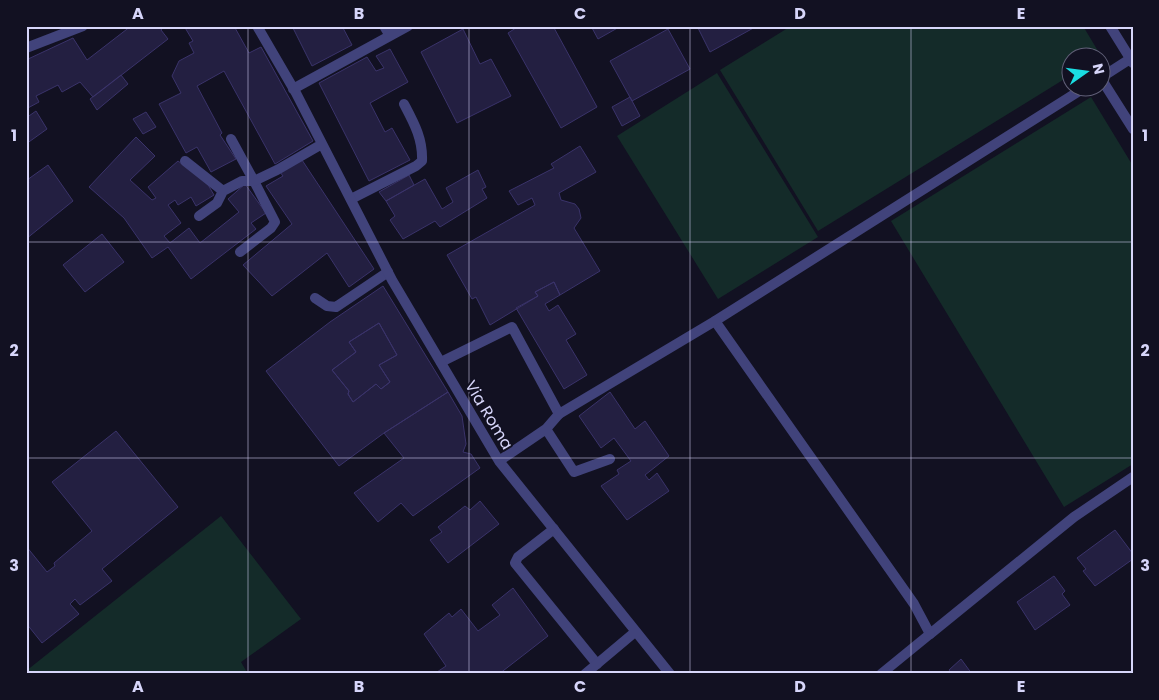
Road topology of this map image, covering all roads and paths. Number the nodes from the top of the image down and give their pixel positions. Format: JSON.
{"nodes":[{"id":1,"x":83,"y":26,"type":"edge"},
{"id":2,"x":257,"y":26,"type":"edge"},
{"id":3,"x":384,"y":26,"type":"edge"},
{"id":4,"x":408,"y":26,"type":"edge"},
{"id":5,"x":1110,"y":26,"type":"edge"},
{"id":6,"x":390,"y":36,"type":"junction"},
{"id":7,"x":26,"y":48,"type":"edge"},
{"id":8,"x":1132,"y":61,"type":"edge"},
{"id":9,"x":1112,"y":72,"type":"edge"},
{"id":10,"x":293,"y":89,"type":"junction"},
{"id":11,"x":1112,"y":94,"type":"edge"},
{"id":12,"x":1068,"y":98,"type":"edge"},
{"id":13,"x":404,"y":104,"type":"dead end"},
{"id":14,"x":1133,"y":129,"type":"edge"},
{"id":15,"x":230,"y":138,"type":"dead end"},
{"id":16,"x":322,"y":144,"type":"junction"},
{"id":17,"x":185,"y":161,"type":"dead end"},
{"id":18,"x":254,"y":181,"type":"junction"},
{"id":19,"x":223,"y":191,"type":"junction"},
{"id":20,"x":351,"y":199,"type":"junction"},
{"id":21,"x":199,"y":216,"type":"dead end"},
{"id":22,"x":240,"y":252,"type":"dead end"},
{"id":23,"x":388,"y":272,"type":"junction"},
{"id":24,"x":315,"y":298,"type":"dead end"},
{"id":25,"x":714,"y":321,"type":"junction"},
{"id":26,"x":441,"y":362,"type":"junction"},
{"id":27,"x":559,"y":414,"type":"junction"},
{"id":28,"x":546,"y":429,"type":"junction"},
{"id":29,"x":610,"y":459,"type":"dead end"},
{"id":30,"x":499,"y":461,"type":"junction"},
{"id":31,"x":1133,"y":477,"type":"edge"},
{"id":32,"x":554,"y":529,"type":"junction"},
{"id":33,"x":636,"y":632,"type":"junction"},
{"id":34,"x":930,"y":634,"type":"junction"},
{"id":35,"x":597,"y":664,"type":"junction"},
{"id":36,"x":585,"y":674,"type":"edge"},
{"id":37,"x":670,"y":674,"type":"edge"},
{"id":38,"x":881,"y":674,"type":"edge"}],
"edges":[{"from":1,"to":7,"type":"street"},
{"from":2,"to":10,"type":"street","name":"Via Roma"},
{"from":3,"to":6,"type":"street"},
{"from":4,"to":6,"type":"street"},
{"from":5,"to":8,"type":"street"},
{"from":6,"to":10,"type":"street"},
{"from":8,"to":9,"type":"street"},
{"from":10,"to":16,"type":"street","name":"Via Roma"},
{"from":11,"to":14,"type":"street"},
{"from":12,"to":25,"type":"street"},
{"from":13,"to":20,"type":"street"},
{"from":15,"to":18,"type":"street"},
{"from":16,"to":18,"type":"street"},
{"from":16,"to":20,"type":"street","name":"Via Roma"},
{"from":17,"to":19,"type":"street"},
{"from":18,"to":19,"type":"street"},
{"from":18,"to":22,"type":"street"},
{"from":19,"to":21,"type":"street"},
{"from":20,"to":23,"type":"street","name":"Via Roma"},
{"from":23,"to":24,"type":"street"},
{"from":23,"to":26,"type":"street","name":"Via Roma"},
{"from":25,"to":27,"type":"street"},
{"from":25,"to":34,"type":"street"},
{"from":26,"to":27,"type":"street"},
{"from":26,"to":30,"type":"street","name":"Via Roma"},
{"from":27,"to":28,"type":"street"},
{"from":28,"to":29,"type":"street"},
{"from":28,"to":30,"type":"street"},
{"from":30,"to":32,"type":"street","name":"Via Roma"},
{"from":31,"to":34,"type":"street"},
{"from":32,"to":33,"type":"street","name":"Via Roma"},
{"from":32,"to":35,"type":"street"},
{"from":33,"to":35,"type":"street"},
{"from":33,"to":37,"type":"street","name":"Via Roma"},
{"from":34,"to":38,"type":"street"},
{"from":35,"to":36,"type":"street"}]}
